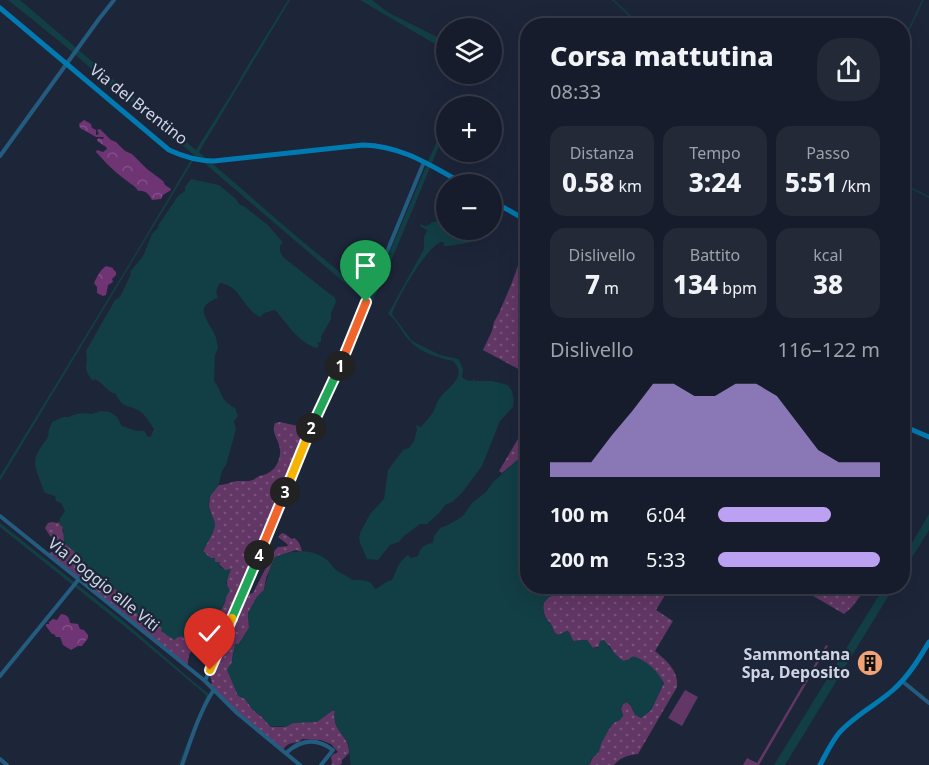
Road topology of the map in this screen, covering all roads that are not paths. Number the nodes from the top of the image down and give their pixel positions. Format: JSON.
{"nodes":[{"id":1,"x":114,"y":0,"type":"edge"},
{"id":2,"x":0,"y":8,"type":"edge"},
{"id":3,"x":67,"y":64,"type":"junction"},
{"id":4,"x":0,"y":156,"type":"edge"},
{"id":5,"x":427,"y":164,"type":"junction"},
{"id":6,"x":446,"y":174,"type":"edge"},
{"id":7,"x":502,"y":207,"type":"edge"},
{"id":8,"x":520,"y":217,"type":"edge"},
{"id":9,"x":910,"y":430,"type":"edge"},
{"id":10,"x":929,"y":437,"type":"edge"},
{"id":11,"x":0,"y":516,"type":"edge"},
{"id":12,"x":76,"y":583,"type":"junction"},
{"id":13,"x":929,"y":642,"type":"edge"},
{"id":14,"x":0,"y":676,"type":"edge"},
{"id":15,"x":205,"y":681,"type":"junction"},
{"id":16,"x":902,"y":681,"type":"junction"},
{"id":17,"x":213,"y":691,"type":"junction"},
{"id":18,"x":929,"y":703,"type":"edge"},
{"id":19,"x":286,"y":753,"type":"junction"},
{"id":20,"x":0,"y":759,"type":"edge"},
{"id":21,"x":7,"y":765,"type":"edge"},
{"id":22,"x":182,"y":765,"type":"edge"},
{"id":23,"x":300,"y":765,"type":"edge"},
{"id":24,"x":321,"y":765,"type":"edge"},
{"id":25,"x":820,"y":765,"type":"edge"}],
"edges":[{"from":1,"to":3,"type":"street"},
{"from":2,"to":3,"type":"street","name":"Via del Brentino"},
{"from":3,"to":4,"type":"street"},
{"from":3,"to":5,"type":"street","name":"Via del Brentino"},
{"from":5,"to":6,"type":"street","name":"Via del Brentino"},
{"from":5,"to":15,"type":"street"},
{"from":7,"to":8,"type":"street"},
{"from":9,"to":10,"type":"street"},
{"from":11,"to":12,"type":"street","name":"Via Poggio alle Viti"},
{"from":12,"to":14,"type":"street"},
{"from":12,"to":15,"type":"street","name":"Via Poggio alle Viti"},
{"from":13,"to":16,"type":"street"},
{"from":15,"to":17,"type":"street","name":"Via Poggio alle Viti"},
{"from":16,"to":18,"type":"street"},
{"from":16,"to":25,"type":"street"},
{"from":17,"to":19,"type":"street","name":"Via Poggio alle Viti"},
{"from":17,"to":22,"type":"street"},
{"from":19,"to":23,"type":"street","name":"Via Poggio alle Viti"},
{"from":19,"to":24,"type":"street"},
{"from":20,"to":21,"type":"street"}]}
